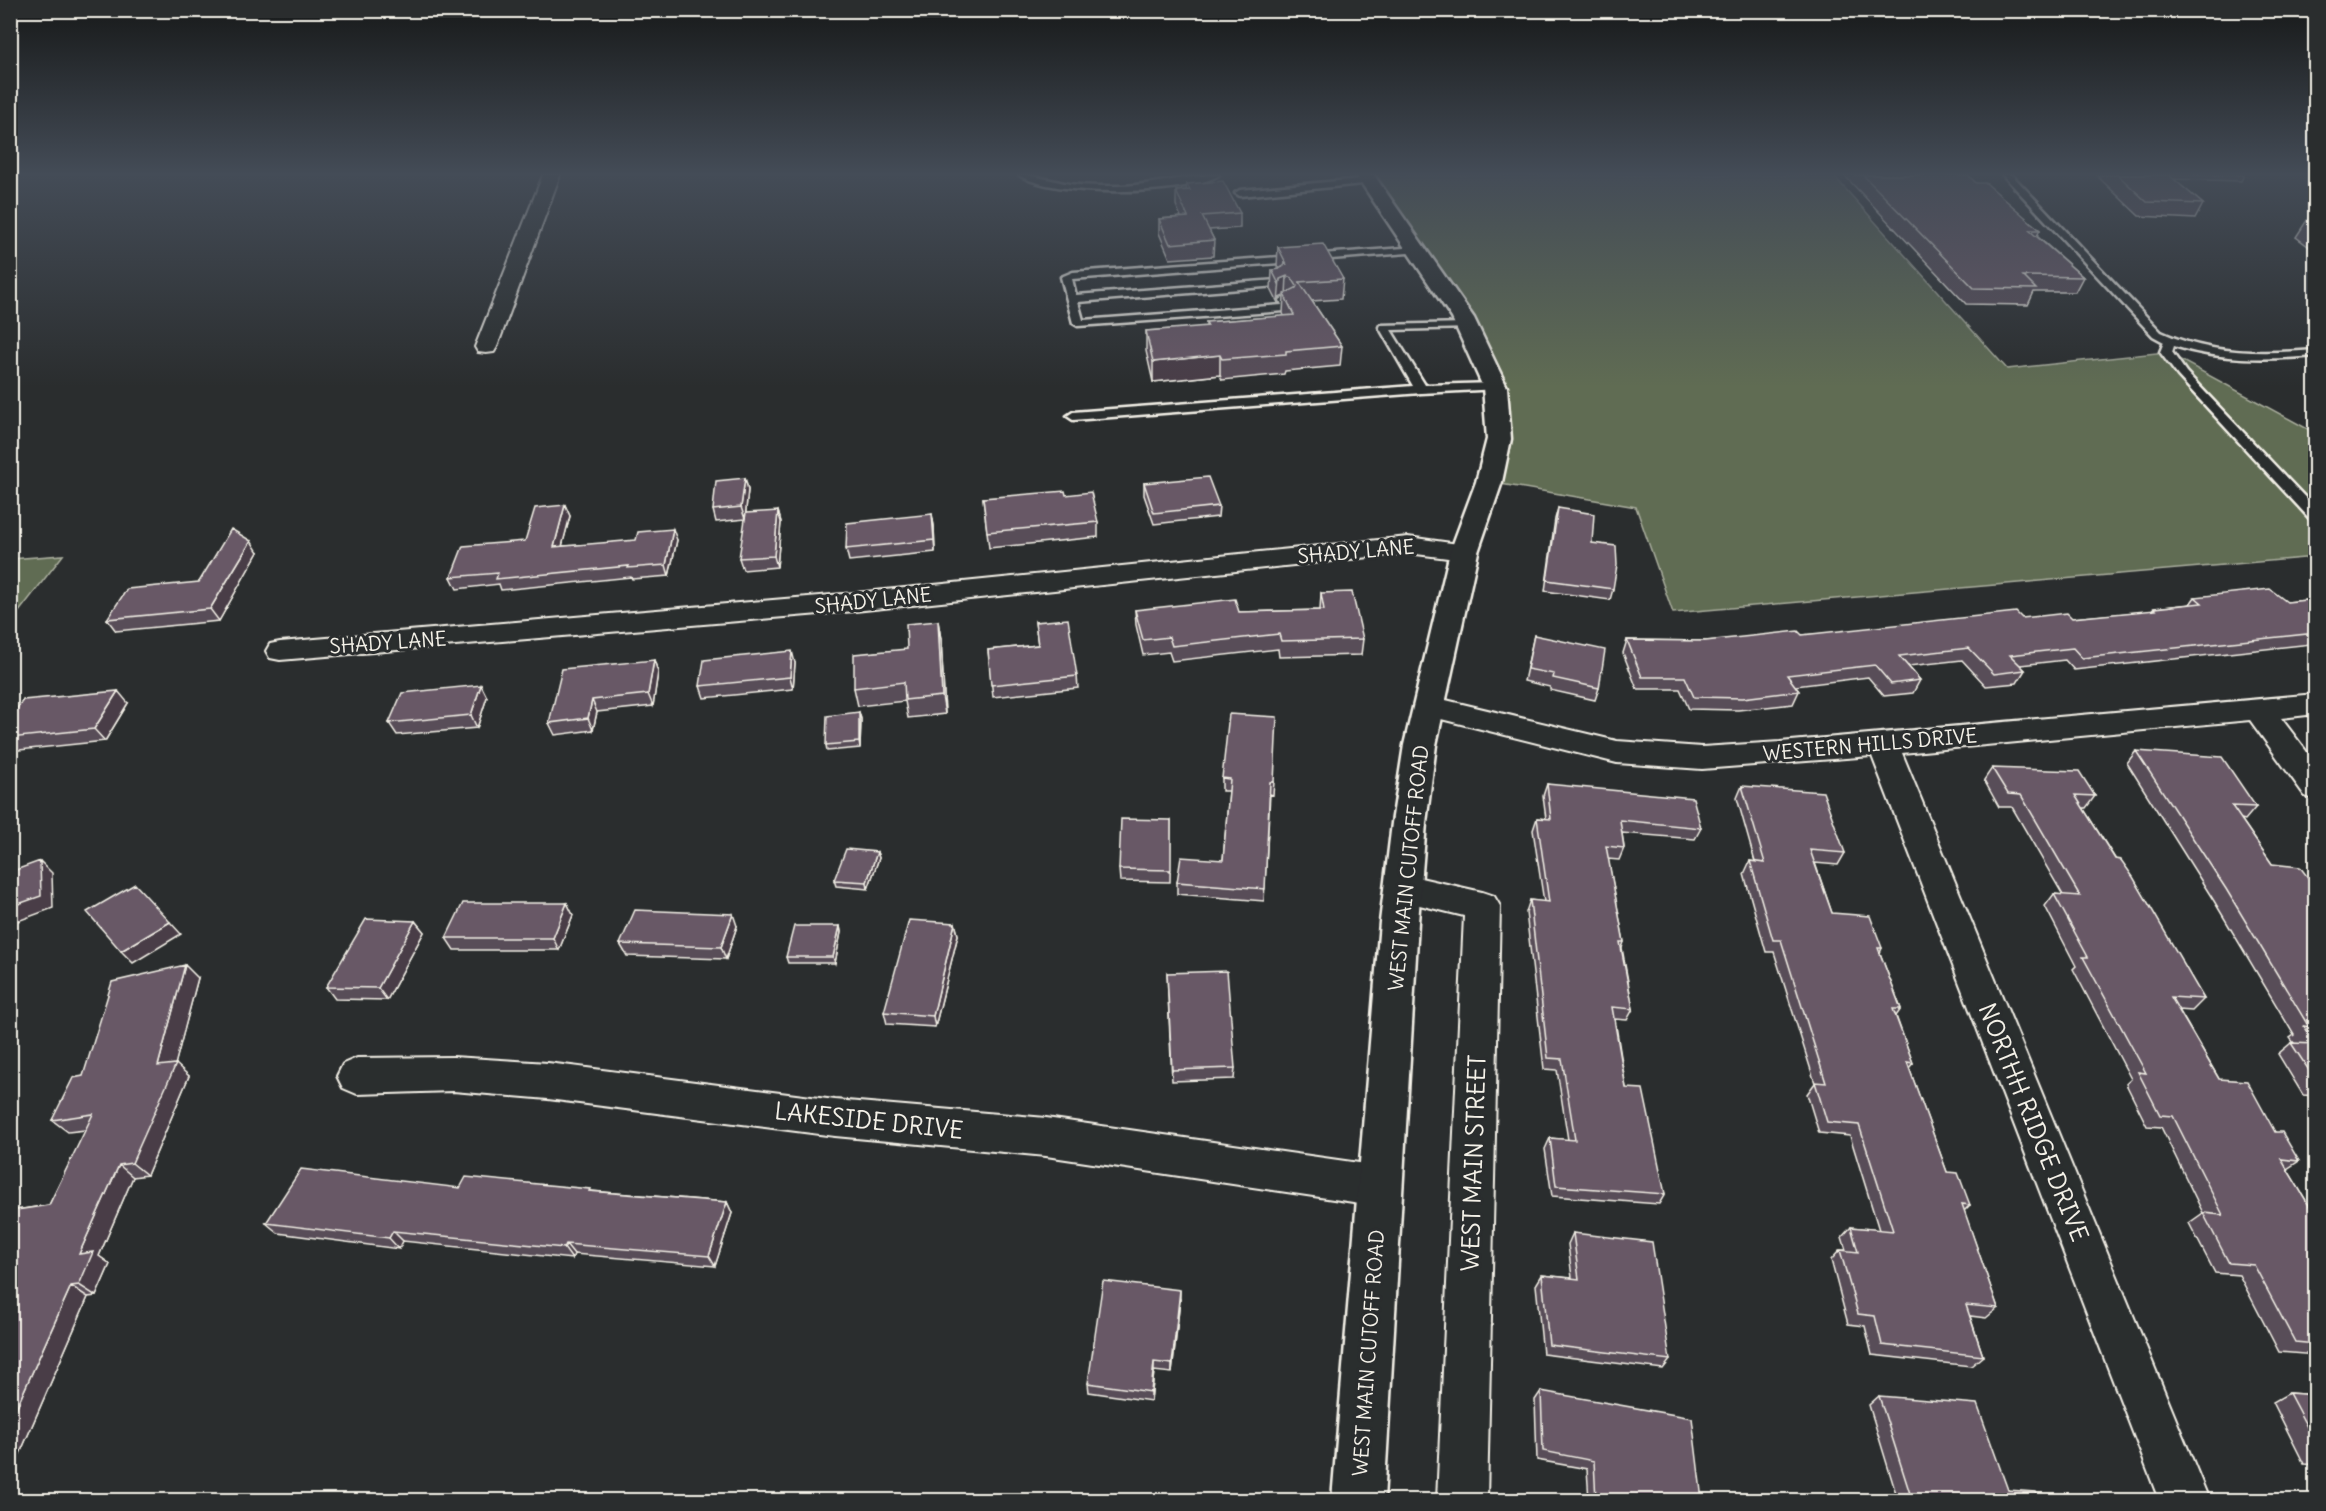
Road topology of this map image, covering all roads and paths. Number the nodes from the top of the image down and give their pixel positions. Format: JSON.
{"nodes":[{"id":1,"x":525,"y":246,"type":"edge"},
{"id":2,"x":1415,"y":246,"type":"edge"},
{"id":3,"x":2074,"y":246,"type":"edge"},
{"id":4,"x":1418,"y":250,"type":"junction"},
{"id":5,"x":1266,"y":261,"type":"junction"},
{"id":6,"x":1281,"y":291,"type":"junction"},
{"id":7,"x":1071,"y":299,"type":"junction"},
{"id":8,"x":1467,"y":326,"type":"junction"},
{"id":9,"x":2170,"y":340,"type":"junction"},
{"id":10,"x":486,"y":347,"type":"dead end"},
{"id":11,"x":2316,"y":353,"type":"edge"},
{"id":12,"x":1495,"y":387,"type":"junction"},
{"id":13,"x":1421,"y":389,"type":"junction"},
{"id":14,"x":1073,"y":416,"type":"dead end"},
{"id":15,"x":2316,"y":517,"type":"edge"},
{"id":16,"x":1464,"y":552,"type":"junction"},
{"id":17,"x":280,"y":651,"type":"dead end"},
{"id":18,"x":2316,"y":704,"type":"edge"},
{"id":19,"x":1429,"y":706,"type":"junction"},
{"id":20,"x":2258,"y":709,"type":"junction"},
{"id":21,"x":1883,"y":744,"type":"junction"},
{"id":22,"x":2316,"y":788,"type":"edge"},
{"id":23,"x":1403,"y":888,"type":"junction"},
{"id":24,"x":357,"y":1076,"type":"dead end"},
{"id":25,"x":1380,"y":1186,"type":"junction"},
{"id":26,"x":1358,"y":1500,"type":"edge"},
{"id":27,"x":1462,"y":1500,"type":"edge"},
{"id":28,"x":2184,"y":1500,"type":"edge"}],
"edges":[{"from":1,"to":10,"type":"street"},
{"from":2,"to":4,"type":"main road","name":"WEST MAIN CUTOFF ROAD"},
{"from":3,"to":9,"type":"lane"},
{"from":4,"to":5,"type":"lane"},
{"from":4,"to":8,"type":"main road","name":"WEST MAIN CUTOFF ROAD"},
{"from":5,"to":6,"type":"lane"},
{"from":5,"to":7,"type":"lane"},
{"from":6,"to":7,"type":"lane"},
{"from":6,"to":7,"type":"lane"},
{"from":8,"to":12,"type":"main road","name":"WEST MAIN CUTOFF ROAD"},
{"from":8,"to":13,"type":"lane"},
{"from":9,"to":11,"type":"lane"},
{"from":9,"to":15,"type":"lane"},
{"from":12,"to":13,"type":"lane"},
{"from":12,"to":16,"type":"main road","name":"WEST MAIN CUTOFF ROAD"},
{"from":13,"to":14,"type":"lane"},
{"from":16,"to":17,"type":"street","name":"SHADY LANE"},
{"from":16,"to":19,"type":"main road","name":"WEST MAIN CUTOFF ROAD"},
{"from":18,"to":20,"type":"street","name":"WESTERN HILLS DRIVE"},
{"from":19,"to":21,"type":"street","name":"WESTERN HILLS DRIVE"},
{"from":19,"to":23,"type":"main road","name":"WEST MAIN CUTOFF ROAD"},
{"from":20,"to":21,"type":"street","name":"WESTERN HILLS DRIVE"},
{"from":20,"to":22,"type":"street"},
{"from":21,"to":28,"type":"street","name":"NORTHH RIDGE DRIVE"},
{"from":23,"to":25,"type":"main road","name":"WEST MAIN CUTOFF ROAD"},
{"from":23,"to":27,"type":"street","name":"WEST MAIN STREET"},
{"from":24,"to":25,"type":"street","name":"LAKESIDE DRIVE"},
{"from":25,"to":26,"type":"main road","name":"WEST MAIN CUTOFF ROAD"}]}
